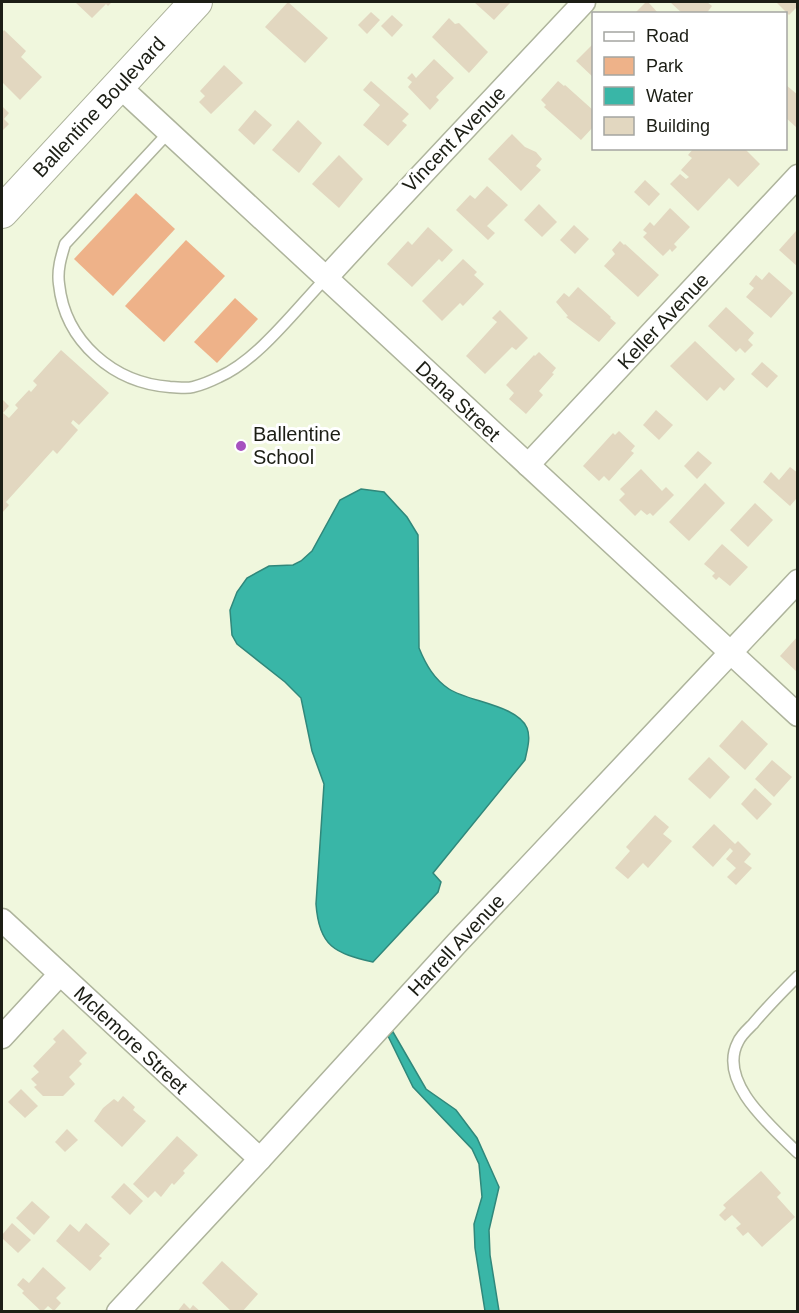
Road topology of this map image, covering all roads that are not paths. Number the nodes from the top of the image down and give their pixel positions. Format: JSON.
{"nodes":[{"id":1,"x":196,"y":2,"type":"edge"},
{"id":2,"x":584,"y":2,"type":"edge"},
{"id":3,"x":119,"y":86,"type":"junction"},
{"id":4,"x":169,"y":132,"type":"junction"},
{"id":5,"x":798,"y":176,"type":"edge"},
{"id":6,"x":2,"y":213,"type":"edge"},
{"id":7,"x":326,"y":278,"type":"junction"},
{"id":8,"x":528,"y":465,"type":"junction"},
{"id":9,"x":798,"y":580,"type":"edge"},
{"id":10,"x":730,"y":652,"type":"junction"},
{"id":11,"x":798,"y":715,"type":"edge"},
{"id":12,"x":2,"y":920,"type":"edge"},
{"id":13,"x":60,"y":974,"type":"junction"},
{"id":14,"x":798,"y":976,"type":"edge"},
{"id":15,"x":2,"y":1037,"type":"edge"},
{"id":16,"x":798,"y":1153,"type":"edge"},
{"id":17,"x":260,"y":1159,"type":"junction"},
{"id":18,"x":118,"y":1311,"type":"edge"}],
"edges":[{"from":1,"to":3,"type":"main road","name":"Ballentine Boulevard"},
{"from":2,"to":7,"type":"street","name":"Vincent Avenue"},
{"from":3,"to":4,"type":"street","name":"Dana Street"},
{"from":3,"to":6,"type":"main road","name":"Ballentine Boulevard"},
{"from":4,"to":7,"type":"street","name":"Dana Street"},
{"from":4,"to":7,"type":"lane"},
{"from":5,"to":8,"type":"street","name":"Keller Avenue"},
{"from":7,"to":8,"type":"street","name":"Dana Street"},
{"from":8,"to":10,"type":"street","name":"Dana Street"},
{"from":9,"to":10,"type":"street","name":"Harrell Avenue"},
{"from":10,"to":11,"type":"street","name":"Dana Street"},
{"from":10,"to":17,"type":"street","name":"Harrell Avenue"},
{"from":12,"to":13,"type":"street","name":"Mclemore Street"},
{"from":13,"to":15,"type":"street"},
{"from":13,"to":17,"type":"street","name":"Mclemore Street"},
{"from":14,"to":16,"type":"lane"},
{"from":17,"to":18,"type":"street","name":"Harrell Avenue"}]}
